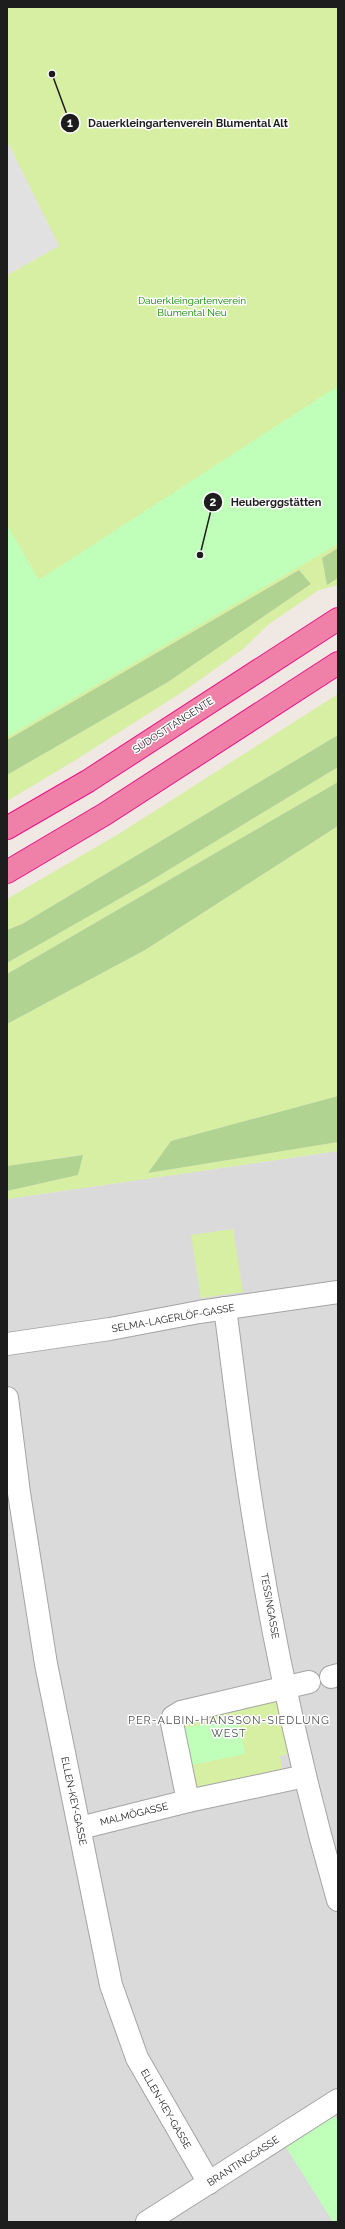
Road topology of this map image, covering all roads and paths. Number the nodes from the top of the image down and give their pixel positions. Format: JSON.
{"nodes":[{"id":1,"x":338,"y":619,"type":"edge"},
{"id":2,"x":338,"y":663,"type":"edge"},
{"id":3,"x":7,"y":828,"type":"edge"},
{"id":4,"x":7,"y":872,"type":"edge"},
{"id":5,"x":338,"y":1292,"type":"edge"},
{"id":6,"x":225,"y":1308,"type":"junction"},
{"id":7,"x":7,"y":1344,"type":"edge"},
{"id":8,"x":7,"y":1398,"type":"edge"},
{"id":9,"x":309,"y":1682,"type":"dead end"},
{"id":10,"x":284,"y":1688,"type":"junction"},
{"id":11,"x":305,"y":1776,"type":"junction"},
{"id":12,"x":188,"y":1801,"type":"junction"},
{"id":13,"x":80,"y":1828,"type":"junction"},
{"id":14,"x":338,"y":1900,"type":"edge"},
{"id":15,"x":338,"y":2100,"type":"edge"},
{"id":16,"x":209,"y":2182,"type":"junction"},
{"id":17,"x":147,"y":2222,"type":"edge"}],
"edges":[{"from":1,"to":3,"type":"highway","name":"SÜDOSTTANGENTE"},
{"from":2,"to":4,"type":"highway"},
{"from":5,"to":6,"type":"street","name":"SELMA-LAGERLÖF-GASSE"},
{"from":6,"to":7,"type":"street","name":"SELMA-LAGERLÖF-GASSE"},
{"from":6,"to":10,"type":"street","name":"TESSINGASSE"},
{"from":8,"to":13,"type":"street","name":"ELLEN-KEY-GASSE"},
{"from":9,"to":10,"type":"street"},
{"from":10,"to":11,"type":"street","name":"TESSINGASSE"},
{"from":10,"to":12,"type":"street"},
{"from":11,"to":12,"type":"street","name":"MALMÖGASSE"},
{"from":11,"to":14,"type":"street","name":"TESSINGASSE"},
{"from":12,"to":13,"type":"street","name":"MALMÖGASSE"},
{"from":13,"to":16,"type":"street","name":"ELLEN-KEY-GASSE"},
{"from":15,"to":16,"type":"street","name":"BRANTINGGASSE"},
{"from":16,"to":17,"type":"street","name":"BRANTINGGASSE"}]}
